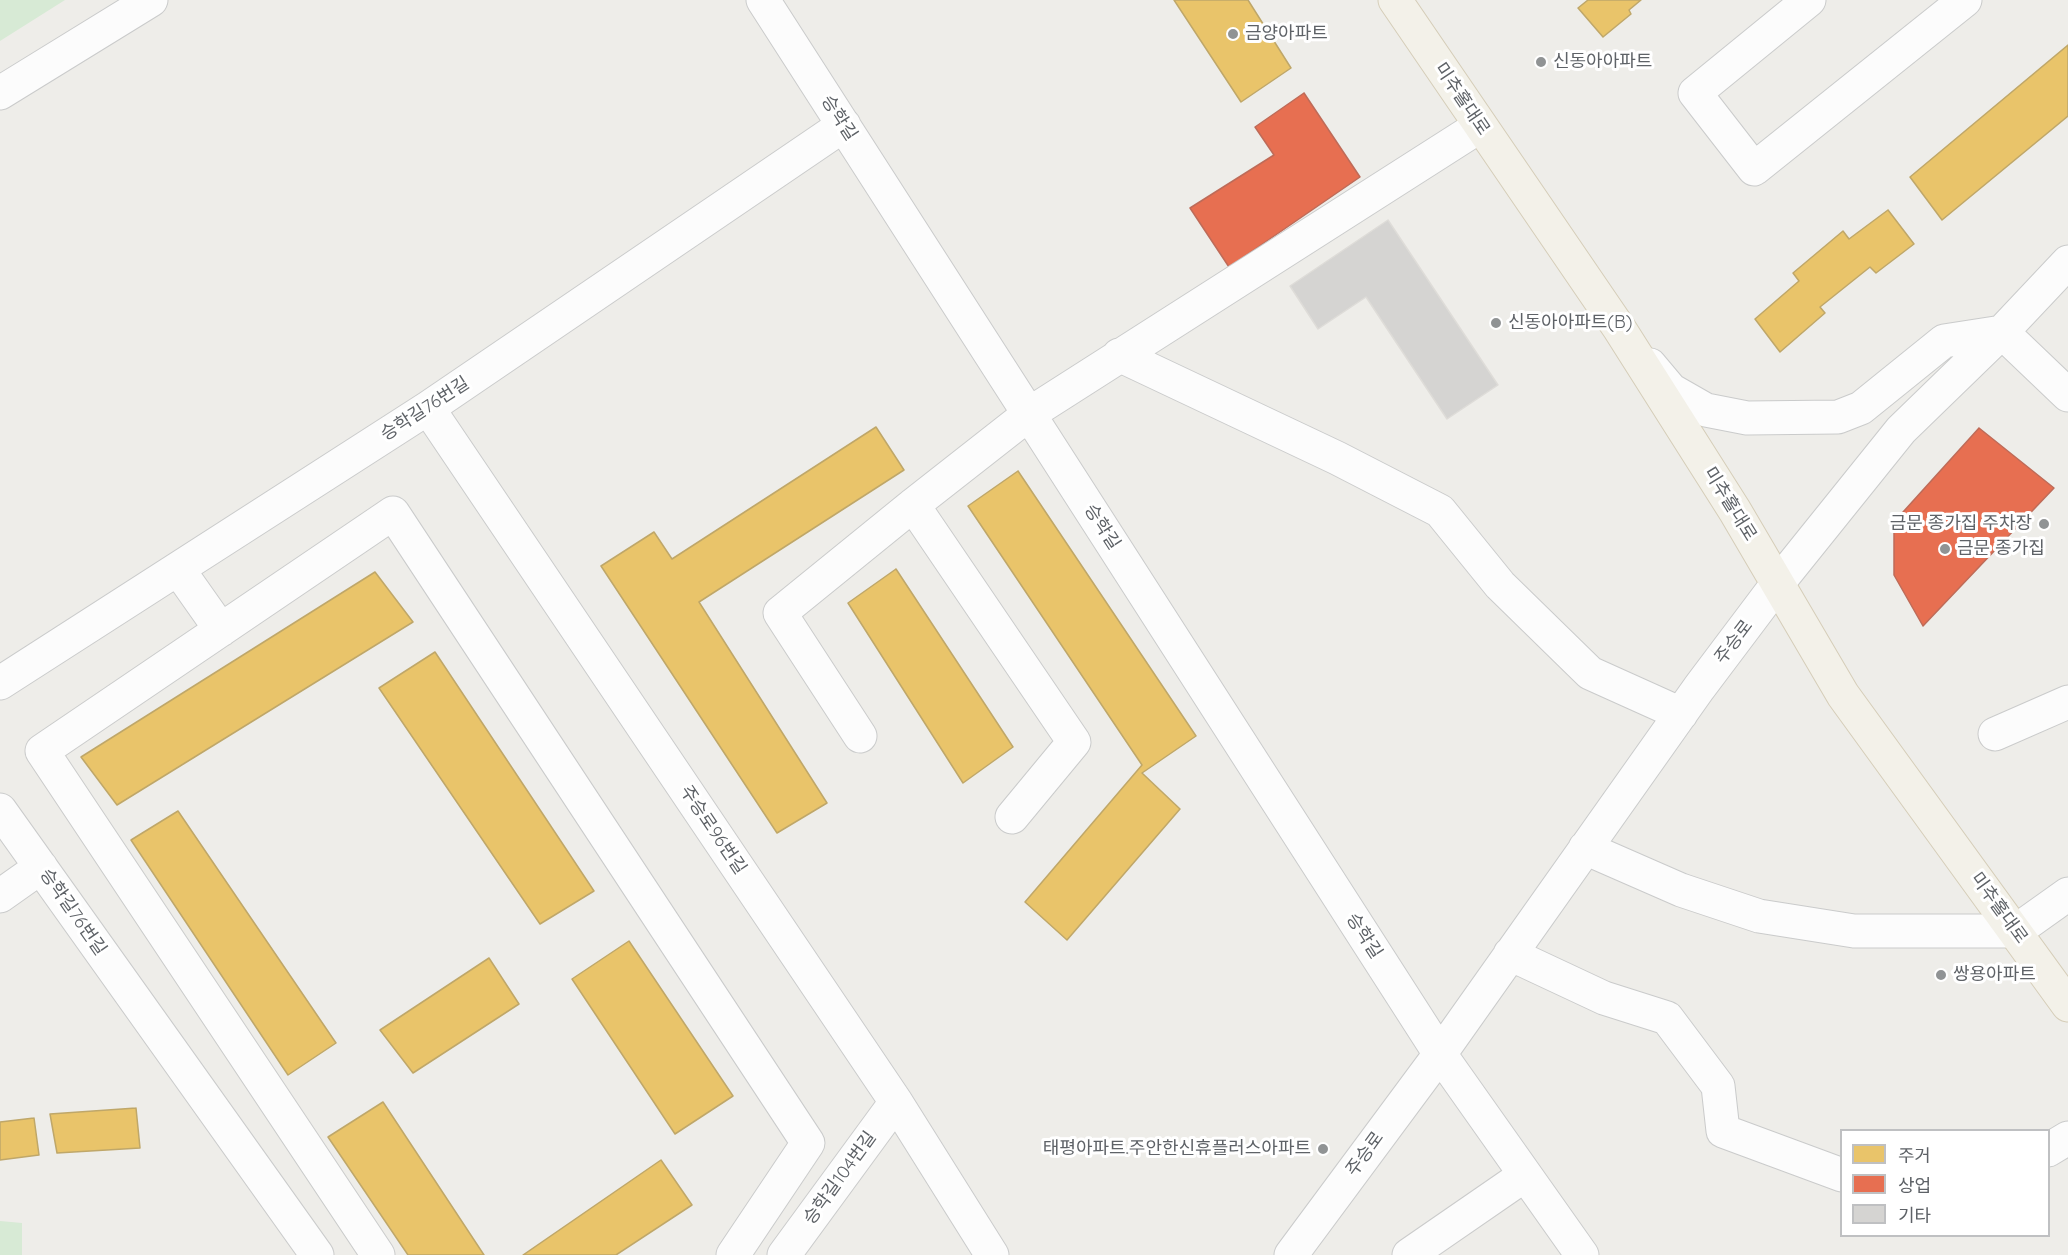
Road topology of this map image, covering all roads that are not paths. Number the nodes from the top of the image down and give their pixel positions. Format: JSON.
{"nodes":[{"id":1,"x":151,"y":0,"type":"edge"},
{"id":2,"x":763,"y":0,"type":"edge"},
{"id":3,"x":1395,"y":0,"type":"edge"},
{"id":4,"x":1965,"y":0,"type":"edge"},
{"id":5,"x":1796,"y":4,"type":"edge"},
{"id":6,"x":0,"y":93,"type":"edge"},
{"id":7,"x":844,"y":125,"type":"junction"},
{"id":8,"x":1480,"y":126,"type":"junction"},
{"id":9,"x":2068,"y":262,"type":"edge"},
{"id":10,"x":1619,"y":328,"type":"junction"},
{"id":11,"x":2002,"y":332,"type":"junction"},
{"id":12,"x":1119,"y":355,"type":"junction"},
{"id":13,"x":2068,"y":395,"type":"edge"},
{"id":14,"x":429,"y":408,"type":"junction"},
{"id":15,"x":1029,"y":414,"type":"junction"},
{"id":16,"x":913,"y":505,"type":"junction"},
{"id":17,"x":178,"y":569,"type":"junction"},
{"id":18,"x":1778,"y":583,"type":"junction"},
{"id":19,"x":221,"y":630,"type":"junction"},
{"id":20,"x":0,"y":683,"type":"edge"},
{"id":21,"x":2068,"y":702,"type":"edge"},
{"id":22,"x":1681,"y":714,"type":"junction"},
{"id":23,"x":1995,"y":735,"type":"dead end"},
{"id":24,"x":860,"y":736,"type":"dead end"},
{"id":25,"x":0,"y":810,"type":"edge"},
{"id":26,"x":1012,"y":817,"type":"dead end"},
{"id":27,"x":1585,"y":848,"type":"junction"},
{"id":28,"x":41,"y":867,"type":"junction"},
{"id":29,"x":2068,"y":894,"type":"edge"},
{"id":30,"x":0,"y":896,"type":"edge"},
{"id":31,"x":2016,"y":931,"type":"junction"},
{"id":32,"x":1510,"y":954,"type":"junction"},
{"id":33,"x":2068,"y":1005,"type":"edge"},
{"id":34,"x":1440,"y":1054,"type":"junction"},
{"id":35,"x":896,"y":1102,"type":"junction"},
{"id":36,"x":2068,"y":1138,"type":"edge"},
{"id":37,"x":2050,"y":1148,"type":"edge"},
{"id":38,"x":1840,"y":1174,"type":"edge"},
{"id":39,"x":1525,"y":1175,"type":"junction"},
{"id":40,"x":317,"y":1255,"type":"edge"},
{"id":41,"x":378,"y":1255,"type":"edge"},
{"id":42,"x":733,"y":1255,"type":"edge"},
{"id":43,"x":784,"y":1255,"type":"edge"},
{"id":44,"x":992,"y":1255,"type":"edge"},
{"id":45,"x":1291,"y":1255,"type":"edge"},
{"id":46,"x":1409,"y":1255,"type":"edge"},
{"id":47,"x":1582,"y":1255,"type":"edge"}],
"edges":[{"from":1,"to":6,"type":"street"},
{"from":2,"to":7,"type":"street","name":"승학길"},
{"from":3,"to":8,"type":"main road","name":"미추홀대로"},
{"from":4,"to":5,"type":"street"},
{"from":7,"to":14,"type":"street","name":"승학길76번길"},
{"from":7,"to":15,"type":"street","name":"승학길"},
{"from":8,"to":10,"type":"main road","name":"미추홀대로"},
{"from":8,"to":12,"type":"street"},
{"from":9,"to":11,"type":"street","name":"주승로"},
{"from":10,"to":11,"type":"street"},
{"from":10,"to":18,"type":"main road","name":"미추홀대로"},
{"from":11,"to":13,"type":"street"},
{"from":11,"to":18,"type":"street","name":"주승로"},
{"from":12,"to":15,"type":"street"},
{"from":12,"to":22,"type":"street"},
{"from":14,"to":17,"type":"street","name":"승학길76번길"},
{"from":14,"to":35,"type":"street","name":"주승로96번길"},
{"from":15,"to":16,"type":"street"},
{"from":15,"to":34,"type":"street","name":"승학길"},
{"from":16,"to":24,"type":"street"},
{"from":16,"to":26,"type":"street"},
{"from":17,"to":19,"type":"street"},
{"from":17,"to":20,"type":"street","name":"승학길76번길"},
{"from":18,"to":22,"type":"street","name":"주승로"},
{"from":18,"to":31,"type":"main road","name":"미추홀대로"},
{"from":19,"to":41,"type":"street"},
{"from":19,"to":42,"type":"street"},
{"from":21,"to":23,"type":"street"},
{"from":22,"to":27,"type":"street","name":"주승로"},
{"from":25,"to":28,"type":"street","name":"승학길76번길"},
{"from":27,"to":31,"type":"street"},
{"from":27,"to":32,"type":"street","name":"주승로"},
{"from":28,"to":30,"type":"street"},
{"from":28,"to":40,"type":"street","name":"승학길76번길"},
{"from":29,"to":31,"type":"street"},
{"from":31,"to":33,"type":"main road","name":"미추홀대로"},
{"from":32,"to":34,"type":"street","name":"주승로"},
{"from":32,"to":38,"type":"street"},
{"from":34,"to":39,"type":"street"},
{"from":34,"to":45,"type":"street","name":"주승로"},
{"from":35,"to":43,"type":"street","name":"승학길104번길"},
{"from":35,"to":44,"type":"street","name":"주승로96번길"},
{"from":36,"to":37,"type":"street"},
{"from":39,"to":46,"type":"street"},
{"from":39,"to":47,"type":"street"}]}
